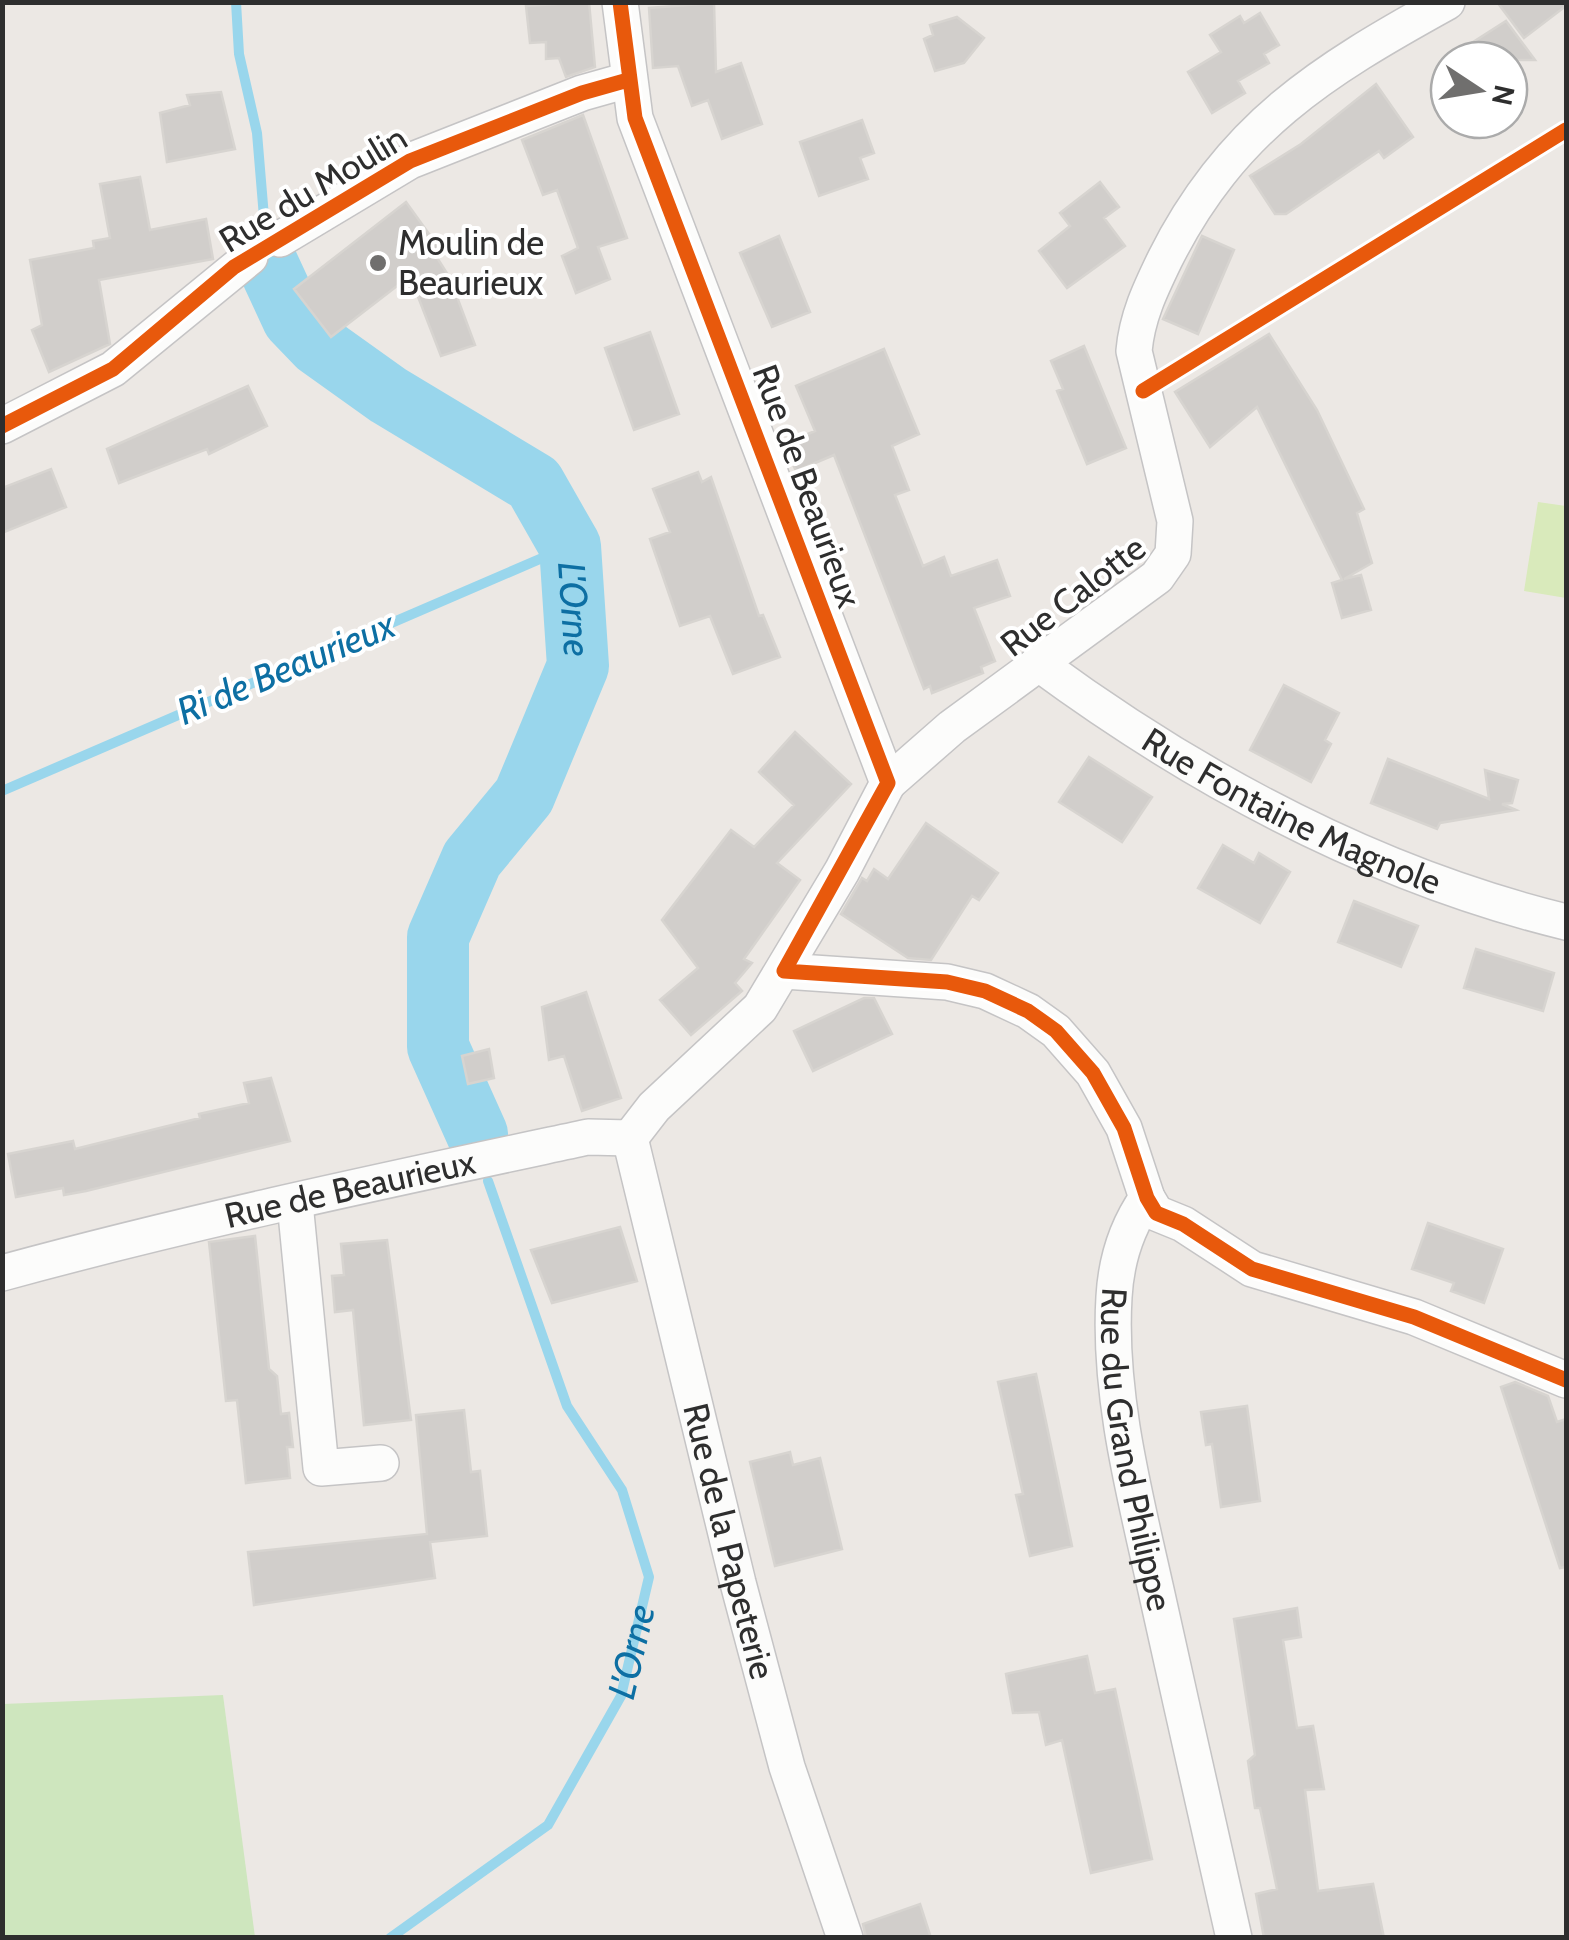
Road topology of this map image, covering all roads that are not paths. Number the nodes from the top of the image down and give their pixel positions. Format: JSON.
{"nodes":[{"id":1,"x":620,"y":2,"type":"edge"},
{"id":2,"x":1447,"y":2,"type":"edge"},
{"id":3,"x":628,"y":80,"type":"junction"},
{"id":4,"x":2,"y":426,"type":"edge"},
{"id":5,"x":1038,"y":663,"type":"junction"},
{"id":6,"x":888,"y":783,"type":"junction"},
{"id":7,"x":1566,"y":922,"type":"edge"},
{"id":8,"x":784,"y":970,"type":"junction"},
{"id":9,"x":630,"y":1138,"type":"junction"},
{"id":10,"x":1147,"y":1198,"type":"junction"},
{"id":11,"x":296,"y":1203,"type":"junction"},
{"id":12,"x":2,"y":1273,"type":"edge"},
{"id":13,"x":1566,"y":1380,"type":"edge"},
{"id":14,"x":381,"y":1464,"type":"dead end"},
{"id":15,"x":845,"y":1938,"type":"edge"},
{"id":16,"x":1234,"y":1938,"type":"edge"}],
"edges":[{"from":1,"to":3,"type":"street","name":"Rue de Beaurieux"},
{"from":2,"to":5,"type":"street","name":"Rue Calotte"},
{"from":3,"to":4,"type":"street","name":"Rue du Moulin"},
{"from":3,"to":6,"type":"street","name":"Rue de Beaurieux"},
{"from":5,"to":6,"type":"street","name":"Rue Calotte"},
{"from":5,"to":7,"type":"street","name":"Rue Fontaine Magnole"},
{"from":6,"to":8,"type":"street"},
{"from":8,"to":9,"type":"street"},
{"from":8,"to":10,"type":"street"},
{"from":9,"to":11,"type":"street","name":"Rue de Beaurieux"},
{"from":9,"to":15,"type":"street","name":"Rue de la Papeterie"},
{"from":10,"to":13,"type":"street"},
{"from":10,"to":16,"type":"street","name":"Rue du Grand Philippe"},
{"from":11,"to":12,"type":"street","name":"Rue de Beaurieux"},
{"from":11,"to":14,"type":"street"}]}
